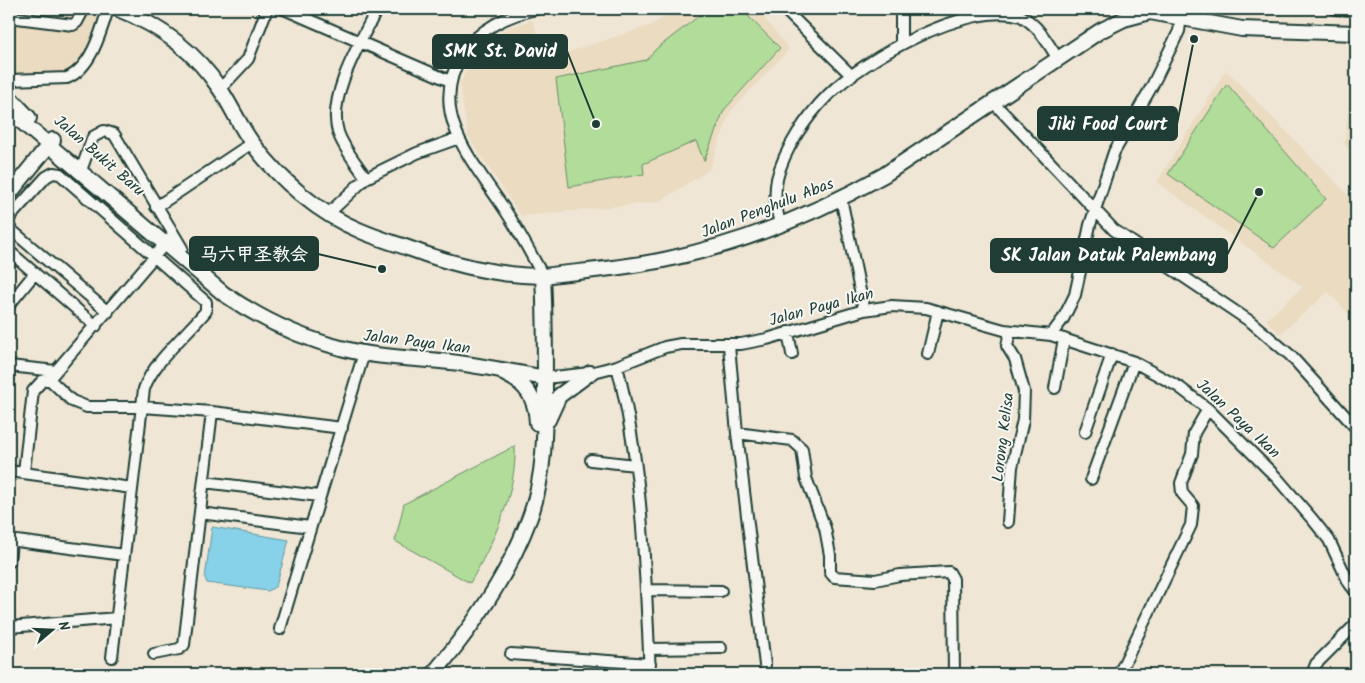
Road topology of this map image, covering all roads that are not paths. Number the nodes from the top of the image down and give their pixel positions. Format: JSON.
{"nodes":[{"id":1,"x":84,"y":9,"type":"edge"},
{"id":2,"x":108,"y":9,"type":"edge"},
{"id":3,"x":118,"y":9,"type":"edge"},
{"id":4,"x":267,"y":9,"type":"edge"},
{"id":5,"x":284,"y":9,"type":"edge"},
{"id":6,"x":377,"y":9,"type":"edge"},
{"id":7,"x":536,"y":9,"type":"edge"},
{"id":8,"x":784,"y":9,"type":"edge"},
{"id":9,"x":901,"y":9,"type":"edge"},
{"id":10,"x":1335,"y":9,"type":"edge"},
{"id":11,"x":1150,"y":10,"type":"edge"},
{"id":12,"x":1356,"y":10,"type":"edge"},
{"id":13,"x":1182,"y":13,"type":"edge"},
{"id":14,"x":9,"y":18,"type":"edge"},
{"id":15,"x":1356,"y":33,"type":"edge"},
{"id":16,"x":901,"y":41,"type":"junction"},
{"id":17,"x":361,"y":42,"type":"junction"},
{"id":18,"x":1058,"y":59,"type":"junction"},
{"id":19,"x":852,"y":76,"type":"junction"},
{"id":20,"x":9,"y":80,"type":"edge"},
{"id":21,"x":450,"y":80,"type":"junction"},
{"id":22,"x":220,"y":89,"type":"junction"},
{"id":23,"x":9,"y":97,"type":"edge"},
{"id":24,"x":993,"y":102,"type":"junction"},
{"id":25,"x":9,"y":111,"type":"edge"},
{"id":26,"x":459,"y":138,"type":"junction"},
{"id":27,"x":51,"y":143,"type":"junction"},
{"id":28,"x":252,"y":143,"type":"junction"},
{"id":29,"x":81,"y":168,"type":"junction"},
{"id":30,"x":366,"y":178,"type":"junction"},
{"id":31,"x":9,"y":194,"type":"edge"},
{"id":32,"x":841,"y":198,"type":"junction"},
{"id":33,"x":156,"y":207,"type":"junction"},
{"id":34,"x":1095,"y":211,"type":"junction"},
{"id":35,"x":329,"y":213,"type":"junction"},
{"id":36,"x":9,"y":218,"type":"edge"},
{"id":37,"x":780,"y":224,"type":"junction"},
{"id":38,"x":9,"y":228,"type":"edge"},
{"id":39,"x":168,"y":242,"type":"junction"},
{"id":40,"x":182,"y":248,"type":"junction"},
{"id":41,"x":9,"y":251,"type":"edge"},
{"id":42,"x":156,"y":257,"type":"junction"},
{"id":43,"x":35,"y":273,"type":"junction"},
{"id":44,"x":543,"y":276,"type":"junction"},
{"id":45,"x":9,"y":305,"type":"edge"},
{"id":46,"x":864,"y":310,"type":"junction"},
{"id":47,"x":938,"y":311,"type":"junction"},
{"id":48,"x":108,"y":312,"type":"junction"},
{"id":49,"x":96,"y":326,"type":"junction"},
{"id":50,"x":285,"y":327,"type":"junction"},
{"id":51,"x":1010,"y":331,"type":"junction"},
{"id":52,"x":788,"y":332,"type":"junction"},
{"id":53,"x":1051,"y":335,"type":"junction"},
{"id":54,"x":1064,"y":339,"type":"junction"},
{"id":55,"x":729,"y":346,"type":"junction"},
{"id":56,"x":364,"y":353,"type":"junction"},
{"id":57,"x":792,"y":354,"type":"dead end"},
{"id":58,"x":928,"y":354,"type":"dead end"},
{"id":59,"x":1112,"y":354,"type":"junction"},
{"id":60,"x":1134,"y":362,"type":"junction"},
{"id":61,"x":9,"y":366,"type":"edge"},
{"id":62,"x":617,"y":366,"type":"junction"},
{"id":63,"x":496,"y":369,"type":"junction"},
{"id":64,"x":590,"y":373,"type":"junction"},
{"id":65,"x":53,"y":375,"type":"junction"},
{"id":66,"x":545,"y":378,"type":"junction"},
{"id":67,"x":1055,"y":388,"type":"dead end"},
{"id":68,"x":142,"y":407,"type":"junction"},
{"id":69,"x":1208,"y":408,"type":"junction"},
{"id":70,"x":212,"y":412,"type":"junction"},
{"id":71,"x":342,"y":428,"type":"junction"},
{"id":72,"x":1356,"y":428,"type":"edge"},
{"id":73,"x":1085,"y":432,"type":"dead end"},
{"id":74,"x":544,"y":433,"type":"junction"},
{"id":75,"x":737,"y":433,"type":"junction"},
{"id":76,"x":591,"y":460,"type":"dead end"},
{"id":77,"x":635,"y":465,"type":"junction"},
{"id":78,"x":9,"y":471,"type":"edge"},
{"id":79,"x":24,"y":472,"type":"junction"},
{"id":80,"x":1091,"y":479,"type":"dead end"},
{"id":81,"x":539,"y":480,"type":"junction"},
{"id":82,"x":204,"y":482,"type":"junction"},
{"id":83,"x":132,"y":488,"type":"junction"},
{"id":84,"x":319,"y":496,"type":"junction"},
{"id":85,"x":200,"y":513,"type":"junction"},
{"id":86,"x":1008,"y":522,"type":"dead end"},
{"id":87,"x":310,"y":527,"type":"junction"},
{"id":88,"x":10,"y":540,"type":"edge"},
{"id":89,"x":124,"y":555,"type":"junction"},
{"id":90,"x":9,"y":562,"type":"edge"},
{"id":91,"x":646,"y":590,"type":"junction"},
{"id":92,"x":721,"y":591,"type":"dead end"},
{"id":93,"x":1356,"y":592,"type":"edge"},
{"id":94,"x":117,"y":618,"type":"junction"},
{"id":95,"x":1356,"y":624,"type":"edge"},
{"id":96,"x":9,"y":627,"type":"edge"},
{"id":97,"x":280,"y":629,"type":"dead end"},
{"id":98,"x":721,"y":648,"type":"dead end"},
{"id":99,"x":649,"y":650,"type":"junction"},
{"id":100,"x":154,"y":654,"type":"dead end"},
{"id":101,"x":510,"y":654,"type":"dead end"},
{"id":102,"x":112,"y":656,"type":"dead end"},
{"id":103,"x":765,"y":665,"type":"dead end"},
{"id":104,"x":650,"y":669,"type":"edge"},
{"id":105,"x":433,"y":674,"type":"edge"},
{"id":106,"x":954,"y":674,"type":"edge"},
{"id":107,"x":1119,"y":674,"type":"edge"},
{"id":108,"x":1312,"y":674,"type":"edge"}],
"edges":[{"from":1,"to":14,"type":"street"},
{"from":2,"to":20,"type":"street"},
{"from":3,"to":22,"type":"main road","name":"Jalan Penghulu Abas"},
{"from":4,"to":22,"type":"street"},
{"from":5,"to":17,"type":"street"},
{"from":6,"to":17,"type":"street"},
{"from":7,"to":21,"type":"street"},
{"from":8,"to":19,"type":"street"},
{"from":9,"to":16,"type":"street"},
{"from":10,"to":12,"type":"street"},
{"from":11,"to":13,"type":"main road","name":"Jalan Penghulu Abas"},
{"from":11,"to":18,"type":"main road","name":"Jalan Penghulu Abas"},
{"from":13,"to":15,"type":"main road","name":"Jalan Penghulu Abas"},
{"from":13,"to":34,"type":"street"},
{"from":16,"to":18,"type":"street"},
{"from":16,"to":19,"type":"street"},
{"from":17,"to":21,"type":"street"},
{"from":17,"to":30,"type":"street"},
{"from":18,"to":24,"type":"main road","name":"Jalan Penghulu Abas"},
{"from":19,"to":37,"type":"street"},
{"from":21,"to":26,"type":"street"},
{"from":22,"to":28,"type":"main road","name":"Jalan Penghulu Abas"},
{"from":23,"to":27,"type":"main road","name":"Jalan Bukit Baru"},
{"from":24,"to":32,"type":"main road","name":"Jalan Penghulu Abas"},
{"from":24,"to":34,"type":"street"},
{"from":25,"to":27,"type":"main road","name":"Jalan Bukit Baru"},
{"from":26,"to":30,"type":"street"},
{"from":26,"to":44,"type":"street"},
{"from":27,"to":29,"type":"main road","name":"Jalan Bukit Baru"},
{"from":27,"to":31,"type":"main road"},
{"from":28,"to":33,"type":"street"},
{"from":28,"to":35,"type":"main road","name":"Jalan Penghulu Abas"},
{"from":29,"to":33,"type":"street"},
{"from":29,"to":39,"type":"main road","name":"Jalan Bukit Baru"},
{"from":30,"to":35,"type":"street"},
{"from":32,"to":37,"type":"main road","name":"Jalan Penghulu Abas"},
{"from":32,"to":46,"type":"street"},
{"from":33,"to":40,"type":"street"},
{"from":34,"to":53,"type":"street"},
{"from":34,"to":72,"type":"street"},
{"from":35,"to":44,"type":"main road","name":"Jalan Penghulu Abas"},
{"from":36,"to":42,"type":"street"},
{"from":37,"to":44,"type":"main road","name":"Jalan Penghulu Abas"},
{"from":38,"to":48,"type":"street"},
{"from":39,"to":40,"type":"main road","name":"Jalan Paya Ikan"},
{"from":39,"to":42,"type":"street"},
{"from":39,"to":50,"type":"main road","name":"Jalan Paya Ikan"},
{"from":40,"to":50,"type":"main road","name":"Jalan Paya Ikan"},
{"from":41,"to":43,"type":"street"},
{"from":42,"to":48,"type":"street"},
{"from":42,"to":68,"type":"street"},
{"from":43,"to":45,"type":"street"},
{"from":43,"to":49,"type":"street"},
{"from":44,"to":66,"type":"main road"},
{"from":46,"to":47,"type":"street","name":"Jalan Paya Ikan"},
{"from":46,"to":52,"type":"street","name":"Jalan Paya Ikan"},
{"from":47,"to":51,"type":"street","name":"Jalan Paya Ikan"},
{"from":47,"to":58,"type":"street"},
{"from":48,"to":49,"type":"street"},
{"from":49,"to":65,"type":"street"},
{"from":50,"to":56,"type":"main road","name":"Jalan Paya Ikan"},
{"from":51,"to":53,"type":"street","name":"Jalan Paya Ikan"},
{"from":51,"to":86,"type":"street","name":"Lorong Kelisa"},
{"from":52,"to":55,"type":"street","name":"Jalan Paya Ikan"},
{"from":52,"to":57,"type":"street"},
{"from":53,"to":54,"type":"street","name":"Jalan Paya Ikan"},
{"from":54,"to":59,"type":"street","name":"Jalan Paya Ikan"},
{"from":54,"to":67,"type":"street"},
{"from":55,"to":62,"type":"street","name":"Jalan Paya Ikan"},
{"from":55,"to":75,"type":"street"},
{"from":56,"to":63,"type":"main road","name":"Jalan Paya Ikan"},
{"from":56,"to":71,"type":"street"},
{"from":59,"to":60,"type":"street","name":"Jalan Paya Ikan"},
{"from":59,"to":73,"type":"street"},
{"from":60,"to":69,"type":"street","name":"Jalan Paya Ikan"},
{"from":60,"to":80,"type":"street"},
{"from":61,"to":65,"type":"street"},
{"from":62,"to":64,"type":"street","name":"Jalan Paya Ikan"},
{"from":62,"to":77,"type":"street"},
{"from":63,"to":66,"type":"main road","name":"Jalan Paya Ikan"},
{"from":63,"to":81,"type":"main road"},
{"from":64,"to":66,"type":"street","name":"Jalan Paya Ikan"},
{"from":64,"to":74,"type":"main road"},
{"from":65,"to":68,"type":"street"},
{"from":65,"to":79,"type":"street"},
{"from":66,"to":74,"type":"main road"},
{"from":68,"to":70,"type":"street"},
{"from":68,"to":83,"type":"street"},
{"from":69,"to":93,"type":"street","name":"Jalan Paya Ikan"},
{"from":69,"to":107,"type":"street"},
{"from":70,"to":71,"type":"street"},
{"from":70,"to":82,"type":"street"},
{"from":71,"to":84,"type":"street"},
{"from":74,"to":81,"type":"main road"},
{"from":75,"to":103,"type":"street"},
{"from":75,"to":106,"type":"street"},
{"from":76,"to":77,"type":"street"},
{"from":77,"to":91,"type":"street"},
{"from":78,"to":79,"type":"street"},
{"from":79,"to":83,"type":"street"},
{"from":81,"to":105,"type":"main road"},
{"from":82,"to":84,"type":"street"},
{"from":82,"to":85,"type":"street"},
{"from":83,"to":89,"type":"street"},
{"from":84,"to":87,"type":"street"},
{"from":85,"to":87,"type":"street"},
{"from":85,"to":100,"type":"street"},
{"from":87,"to":97,"type":"street"},
{"from":88,"to":89,"type":"street"},
{"from":88,"to":90,"type":"street"},
{"from":89,"to":94,"type":"street"},
{"from":91,"to":92,"type":"street"},
{"from":91,"to":99,"type":"street"},
{"from":94,"to":96,"type":"street"},
{"from":94,"to":102,"type":"street"},
{"from":95,"to":108,"type":"street"},
{"from":98,"to":99,"type":"street"},
{"from":99,"to":104,"type":"street"},
{"from":101,"to":104,"type":"street"}]}
